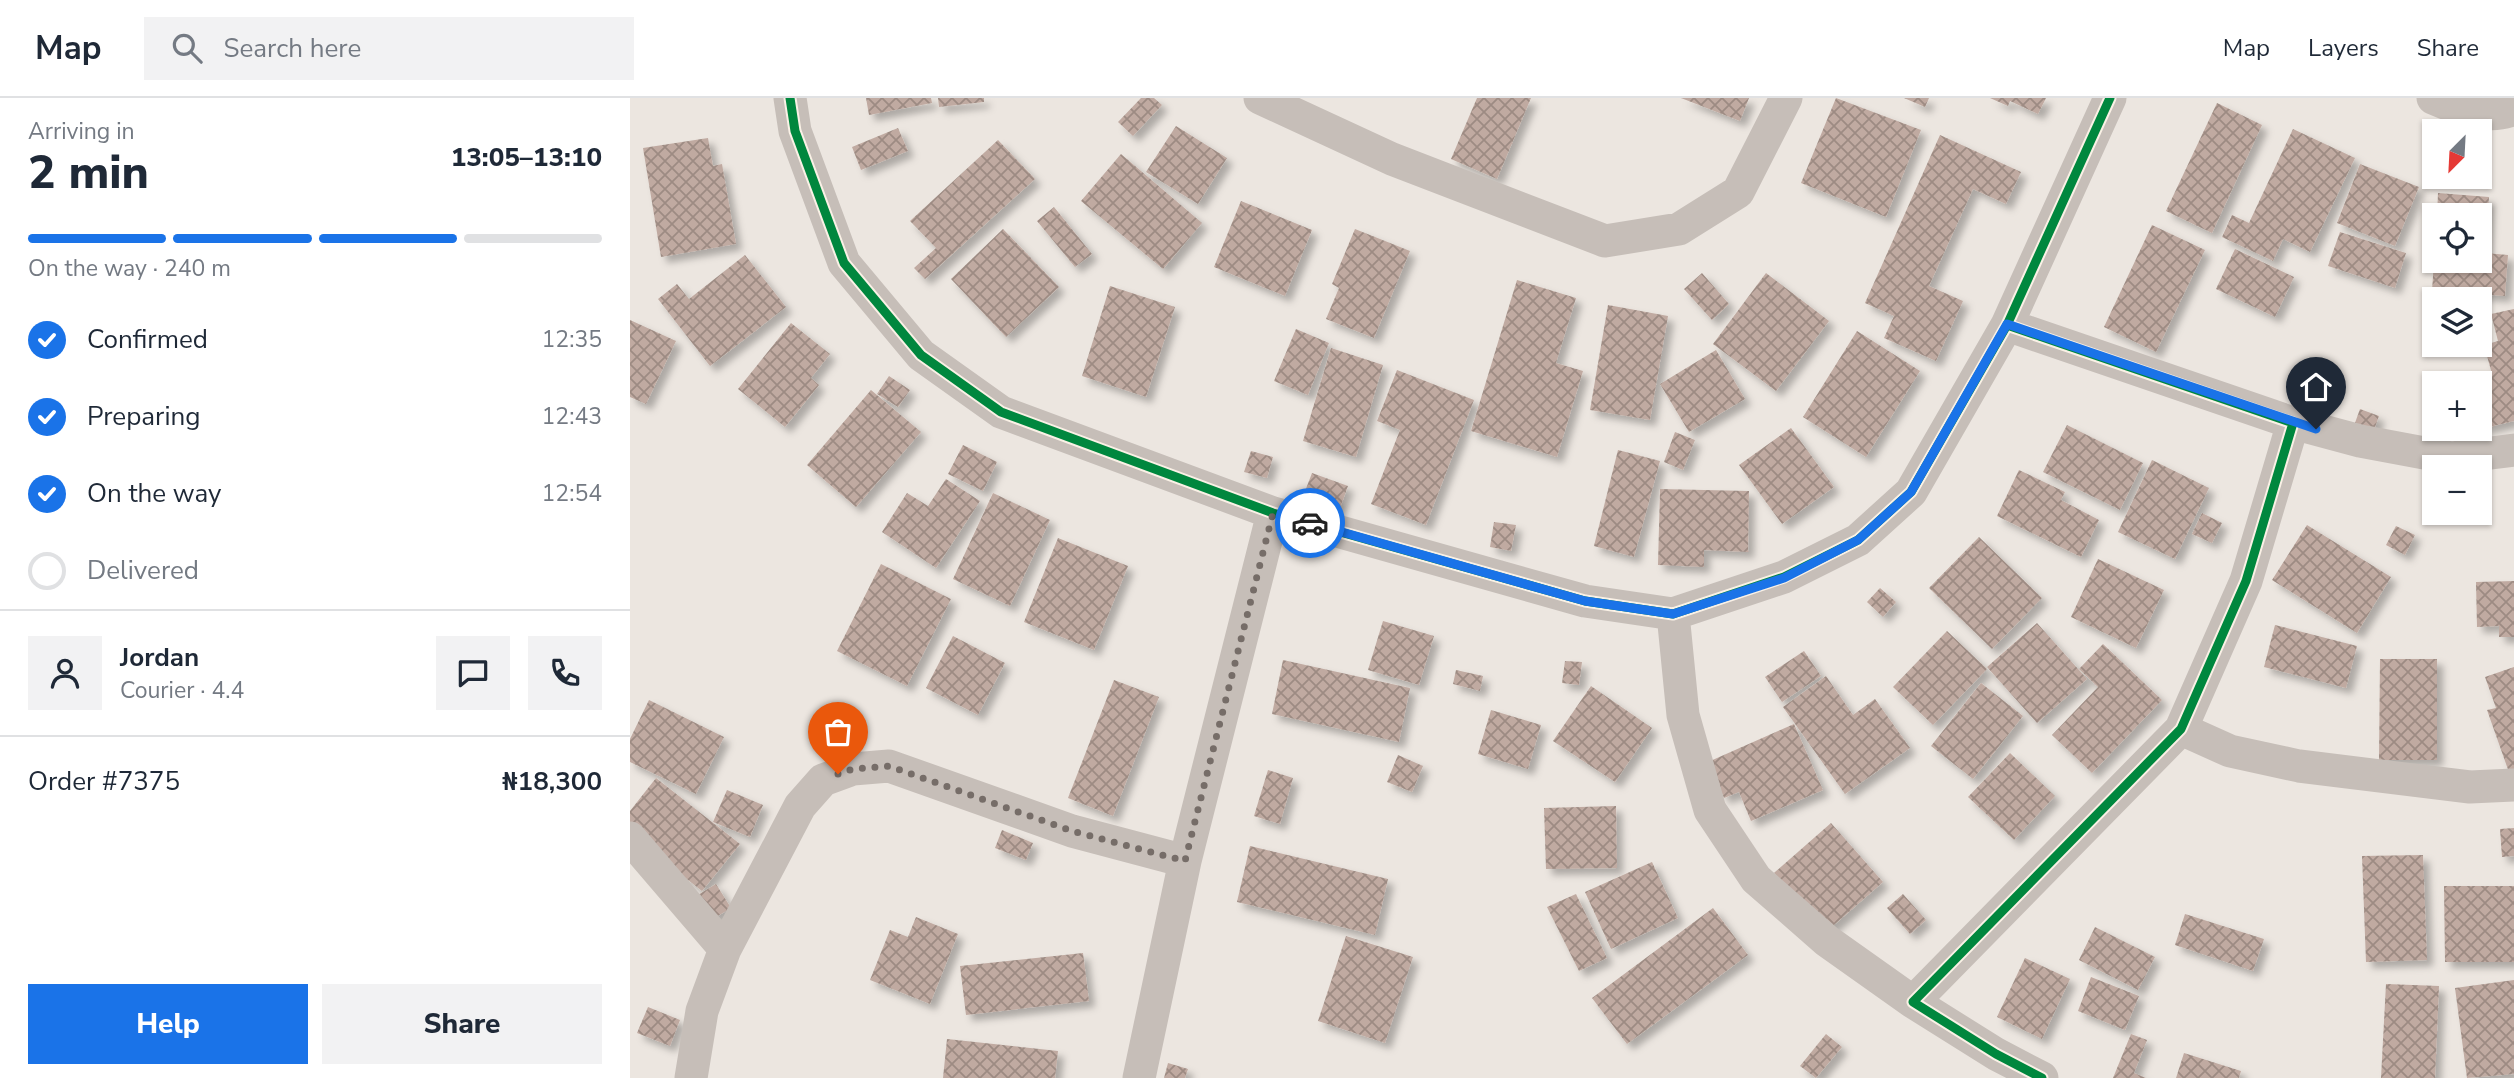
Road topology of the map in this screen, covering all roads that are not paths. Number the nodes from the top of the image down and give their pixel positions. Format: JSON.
{"nodes":[{"id":1,"x":790,"y":98,"type":"edge"},
{"id":2,"x":1260,"y":98,"type":"edge"},
{"id":3,"x":1786,"y":98,"type":"edge"},
{"id":4,"x":2110,"y":98,"type":"edge"},
{"id":5,"x":2433,"y":98,"type":"edge"},
{"id":6,"x":2514,"y":109,"type":"edge"},
{"id":7,"x":2007,"y":324,"type":"junction"},
{"id":8,"x":2293,"y":423,"type":"junction"},
{"id":9,"x":2514,"y":450,"type":"edge"},
{"id":10,"x":1273,"y":513,"type":"junction"},
{"id":11,"x":1673,"y":614,"type":"junction"},
{"id":12,"x":2181,"y":729,"type":"junction"},
{"id":13,"x":2514,"y":785,"type":"edge"},
{"id":14,"x":630,"y":838,"type":"edge"},
{"id":15,"x":1185,"y":861,"type":"junction"},
{"id":16,"x":725,"y":949,"type":"junction"},
{"id":17,"x":1913,"y":1002,"type":"junction"},
{"id":18,"x":691,"y":1078,"type":"edge"},
{"id":19,"x":1139,"y":1078,"type":"edge"},
{"id":20,"x":2042,"y":1078,"type":"edge"}],
"edges":[{"from":1,"to":10,"type":"street"},
{"from":2,"to":3,"type":"street"},
{"from":4,"to":7,"type":"street"},
{"from":5,"to":6,"type":"street"},
{"from":7,"to":8,"type":"street"},
{"from":7,"to":11,"type":"street"},
{"from":8,"to":9,"type":"street"},
{"from":8,"to":12,"type":"street"},
{"from":10,"to":11,"type":"street"},
{"from":10,"to":15,"type":"street"},
{"from":11,"to":17,"type":"street"},
{"from":12,"to":13,"type":"street"},
{"from":12,"to":17,"type":"street"},
{"from":14,"to":16,"type":"street"},
{"from":15,"to":16,"type":"street"},
{"from":15,"to":19,"type":"street"},
{"from":16,"to":18,"type":"street"},
{"from":17,"to":20,"type":"street"}]}
